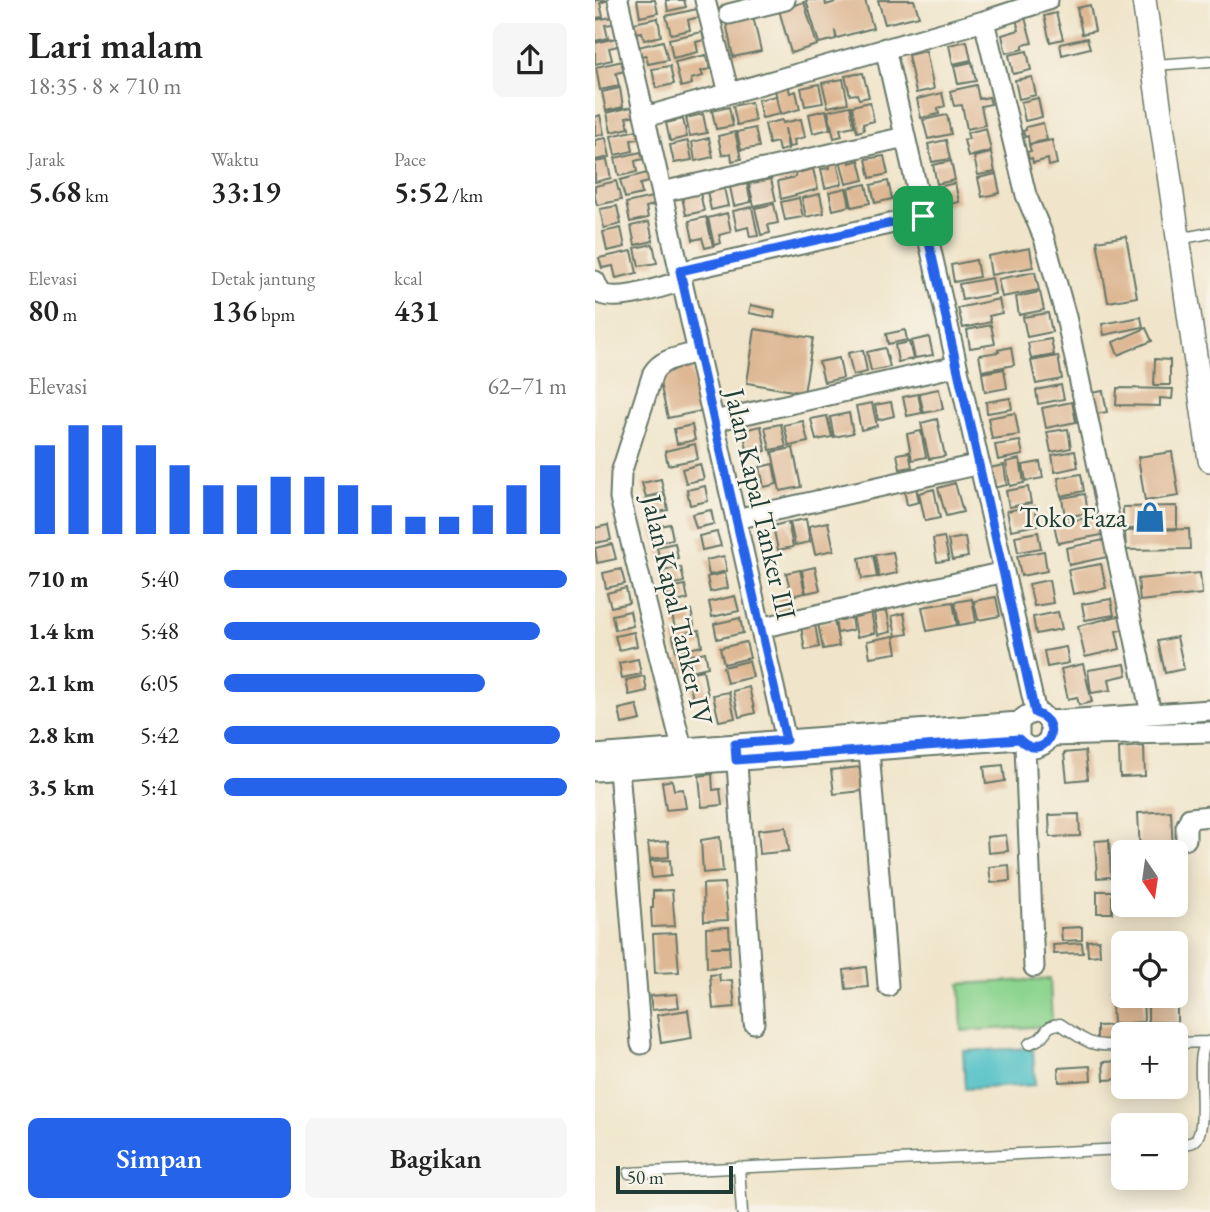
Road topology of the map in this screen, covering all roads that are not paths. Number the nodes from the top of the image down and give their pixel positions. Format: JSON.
{"nodes":[{"id":1,"x":618,"y":0,"type":"edge"},
{"id":2,"x":705,"y":0,"type":"edge"},
{"id":3,"x":785,"y":0,"type":"edge"},
{"id":4,"x":1144,"y":0,"type":"edge"},
{"id":5,"x":1036,"y":2,"type":"edge"},
{"id":6,"x":729,"y":14,"type":"dead end"},
{"id":7,"x":983,"y":21,"type":"junction"},
{"id":8,"x":885,"y":48,"type":"junction"},
{"id":9,"x":1210,"y":61,"type":"edge"},
{"id":10,"x":1154,"y":65,"type":"junction"},
{"id":11,"x":729,"y":93,"type":"junction"},
{"id":12,"x":645,"y":117,"type":"junction"},
{"id":13,"x":905,"y":136,"type":"junction"},
{"id":14,"x":662,"y":192,"type":"junction"},
{"id":15,"x":923,"y":216,"type":"junction"},
{"id":16,"x":1210,"y":233,"type":"edge"},
{"id":17,"x":1177,"y":239,"type":"junction"},
{"id":18,"x":681,"y":276,"type":"junction"},
{"id":19,"x":595,"y":281,"type":"edge"},
{"id":20,"x":698,"y":352,"type":"junction"},
{"id":21,"x":957,"y":366,"type":"junction"},
{"id":22,"x":1204,"y":377,"type":"edge"},
{"id":23,"x":713,"y":421,"type":"junction"},
{"id":24,"x":1210,"y":460,"type":"edge"},
{"id":25,"x":980,"y":464,"type":"junction"},
{"id":26,"x":736,"y":519,"type":"junction"},
{"id":27,"x":1004,"y":572,"type":"junction"},
{"id":28,"x":760,"y":628,"type":"junction"},
{"id":29,"x":1210,"y":710,"type":"edge"},
{"id":30,"x":1151,"y":714,"type":"junction"},
{"id":31,"x":1033,"y":729,"type":"junction"},
{"id":32,"x":1210,"y":732,"type":"edge"},
{"id":33,"x":786,"y":740,"type":"junction"},
{"id":34,"x":869,"y":742,"type":"junction"},
{"id":35,"x":682,"y":748,"type":"junction"},
{"id":36,"x":736,"y":752,"type":"junction"},
{"id":37,"x":595,"y":755,"type":"edge"},
{"id":38,"x":619,"y":761,"type":"junction"},
{"id":39,"x":595,"y":771,"type":"edge"},
{"id":40,"x":1210,"y":816,"type":"edge"},
{"id":41,"x":1186,"y":839,"type":"dead end"},
{"id":42,"x":1034,"y":967,"type":"dead end"},
{"id":43,"x":888,"y":986,"type":"dead end"},
{"id":44,"x":754,"y":1023,"type":"dead end"},
{"id":45,"x":1209,"y":1042,"type":"edge"},
{"id":46,"x":1188,"y":1043,"type":"edge"},
{"id":47,"x":641,"y":1044,"type":"dead end"},
{"id":48,"x":1029,"y":1044,"type":"dead end"},
{"id":49,"x":1111,"y":1046,"type":"edge"},
{"id":50,"x":1188,"y":1143,"type":"edge"},
{"id":51,"x":1111,"y":1150,"type":"edge"},
{"id":52,"x":739,"y":1167,"type":"junction"},
{"id":53,"x":629,"y":1173,"type":"dead end"},
{"id":54,"x":742,"y":1212,"type":"edge"}],
"edges":[{"from":1,"to":12,"type":"street","name":"Jalan Kapal Tanker III"},
{"from":2,"to":11,"type":"street"},
{"from":3,"to":6,"type":"street"},
{"from":4,"to":10,"type":"street"},
{"from":5,"to":7,"type":"street"},
{"from":7,"to":8,"type":"street"},
{"from":7,"to":30,"type":"street"},
{"from":8,"to":11,"type":"street"},
{"from":8,"to":13,"type":"street"},
{"from":9,"to":10,"type":"lane"},
{"from":10,"to":17,"type":"street"},
{"from":11,"to":12,"type":"street"},
{"from":12,"to":14,"type":"street","name":"Jalan Kapal Tanker III"},
{"from":13,"to":14,"type":"street"},
{"from":13,"to":15,"type":"street"},
{"from":14,"to":18,"type":"street","name":"Jalan Kapal Tanker III"},
{"from":15,"to":18,"type":"street"},
{"from":15,"to":21,"type":"street"},
{"from":16,"to":17,"type":"lane"},
{"from":17,"to":22,"type":"street"},
{"from":18,"to":19,"type":"street"},
{"from":18,"to":20,"type":"street","name":"Jalan Kapal Tanker III"},
{"from":20,"to":23,"type":"street","name":"Jalan Kapal Tanker III"},
{"from":20,"to":35,"type":"street","name":"Jalan Kapal Tanker IV"},
{"from":21,"to":23,"type":"street"},
{"from":21,"to":25,"type":"street"},
{"from":22,"to":24,"type":"street"},
{"from":23,"to":26,"type":"street","name":"Jalan Kapal Tanker III"},
{"from":25,"to":26,"type":"street"},
{"from":25,"to":27,"type":"street"},
{"from":26,"to":28,"type":"street","name":"Jalan Kapal Tanker III"},
{"from":27,"to":28,"type":"street"},
{"from":27,"to":31,"type":"street"},
{"from":28,"to":33,"type":"street","name":"Jalan Kapal Tanker III"},
{"from":29,"to":30,"type":"street"},
{"from":30,"to":31,"type":"street"},
{"from":31,"to":32,"type":"street"},
{"from":31,"to":34,"type":"street"},
{"from":31,"to":42,"type":"street"},
{"from":33,"to":34,"type":"street"},
{"from":33,"to":36,"type":"street"},
{"from":34,"to":36,"type":"street"},
{"from":34,"to":43,"type":"street"},
{"from":35,"to":36,"type":"street"},
{"from":35,"to":38,"type":"street"},
{"from":36,"to":38,"type":"street"},
{"from":36,"to":44,"type":"street"},
{"from":37,"to":38,"type":"street"},
{"from":38,"to":39,"type":"street"},
{"from":38,"to":47,"type":"street"},
{"from":40,"to":41,"type":"street"},
{"from":45,"to":46,"type":"lane"},
{"from":45,"to":50,"type":"lane"},
{"from":48,"to":49,"type":"lane"},
{"from":51,"to":52,"type":"lane"},
{"from":52,"to":53,"type":"lane"},
{"from":52,"to":54,"type":"lane"}]}
